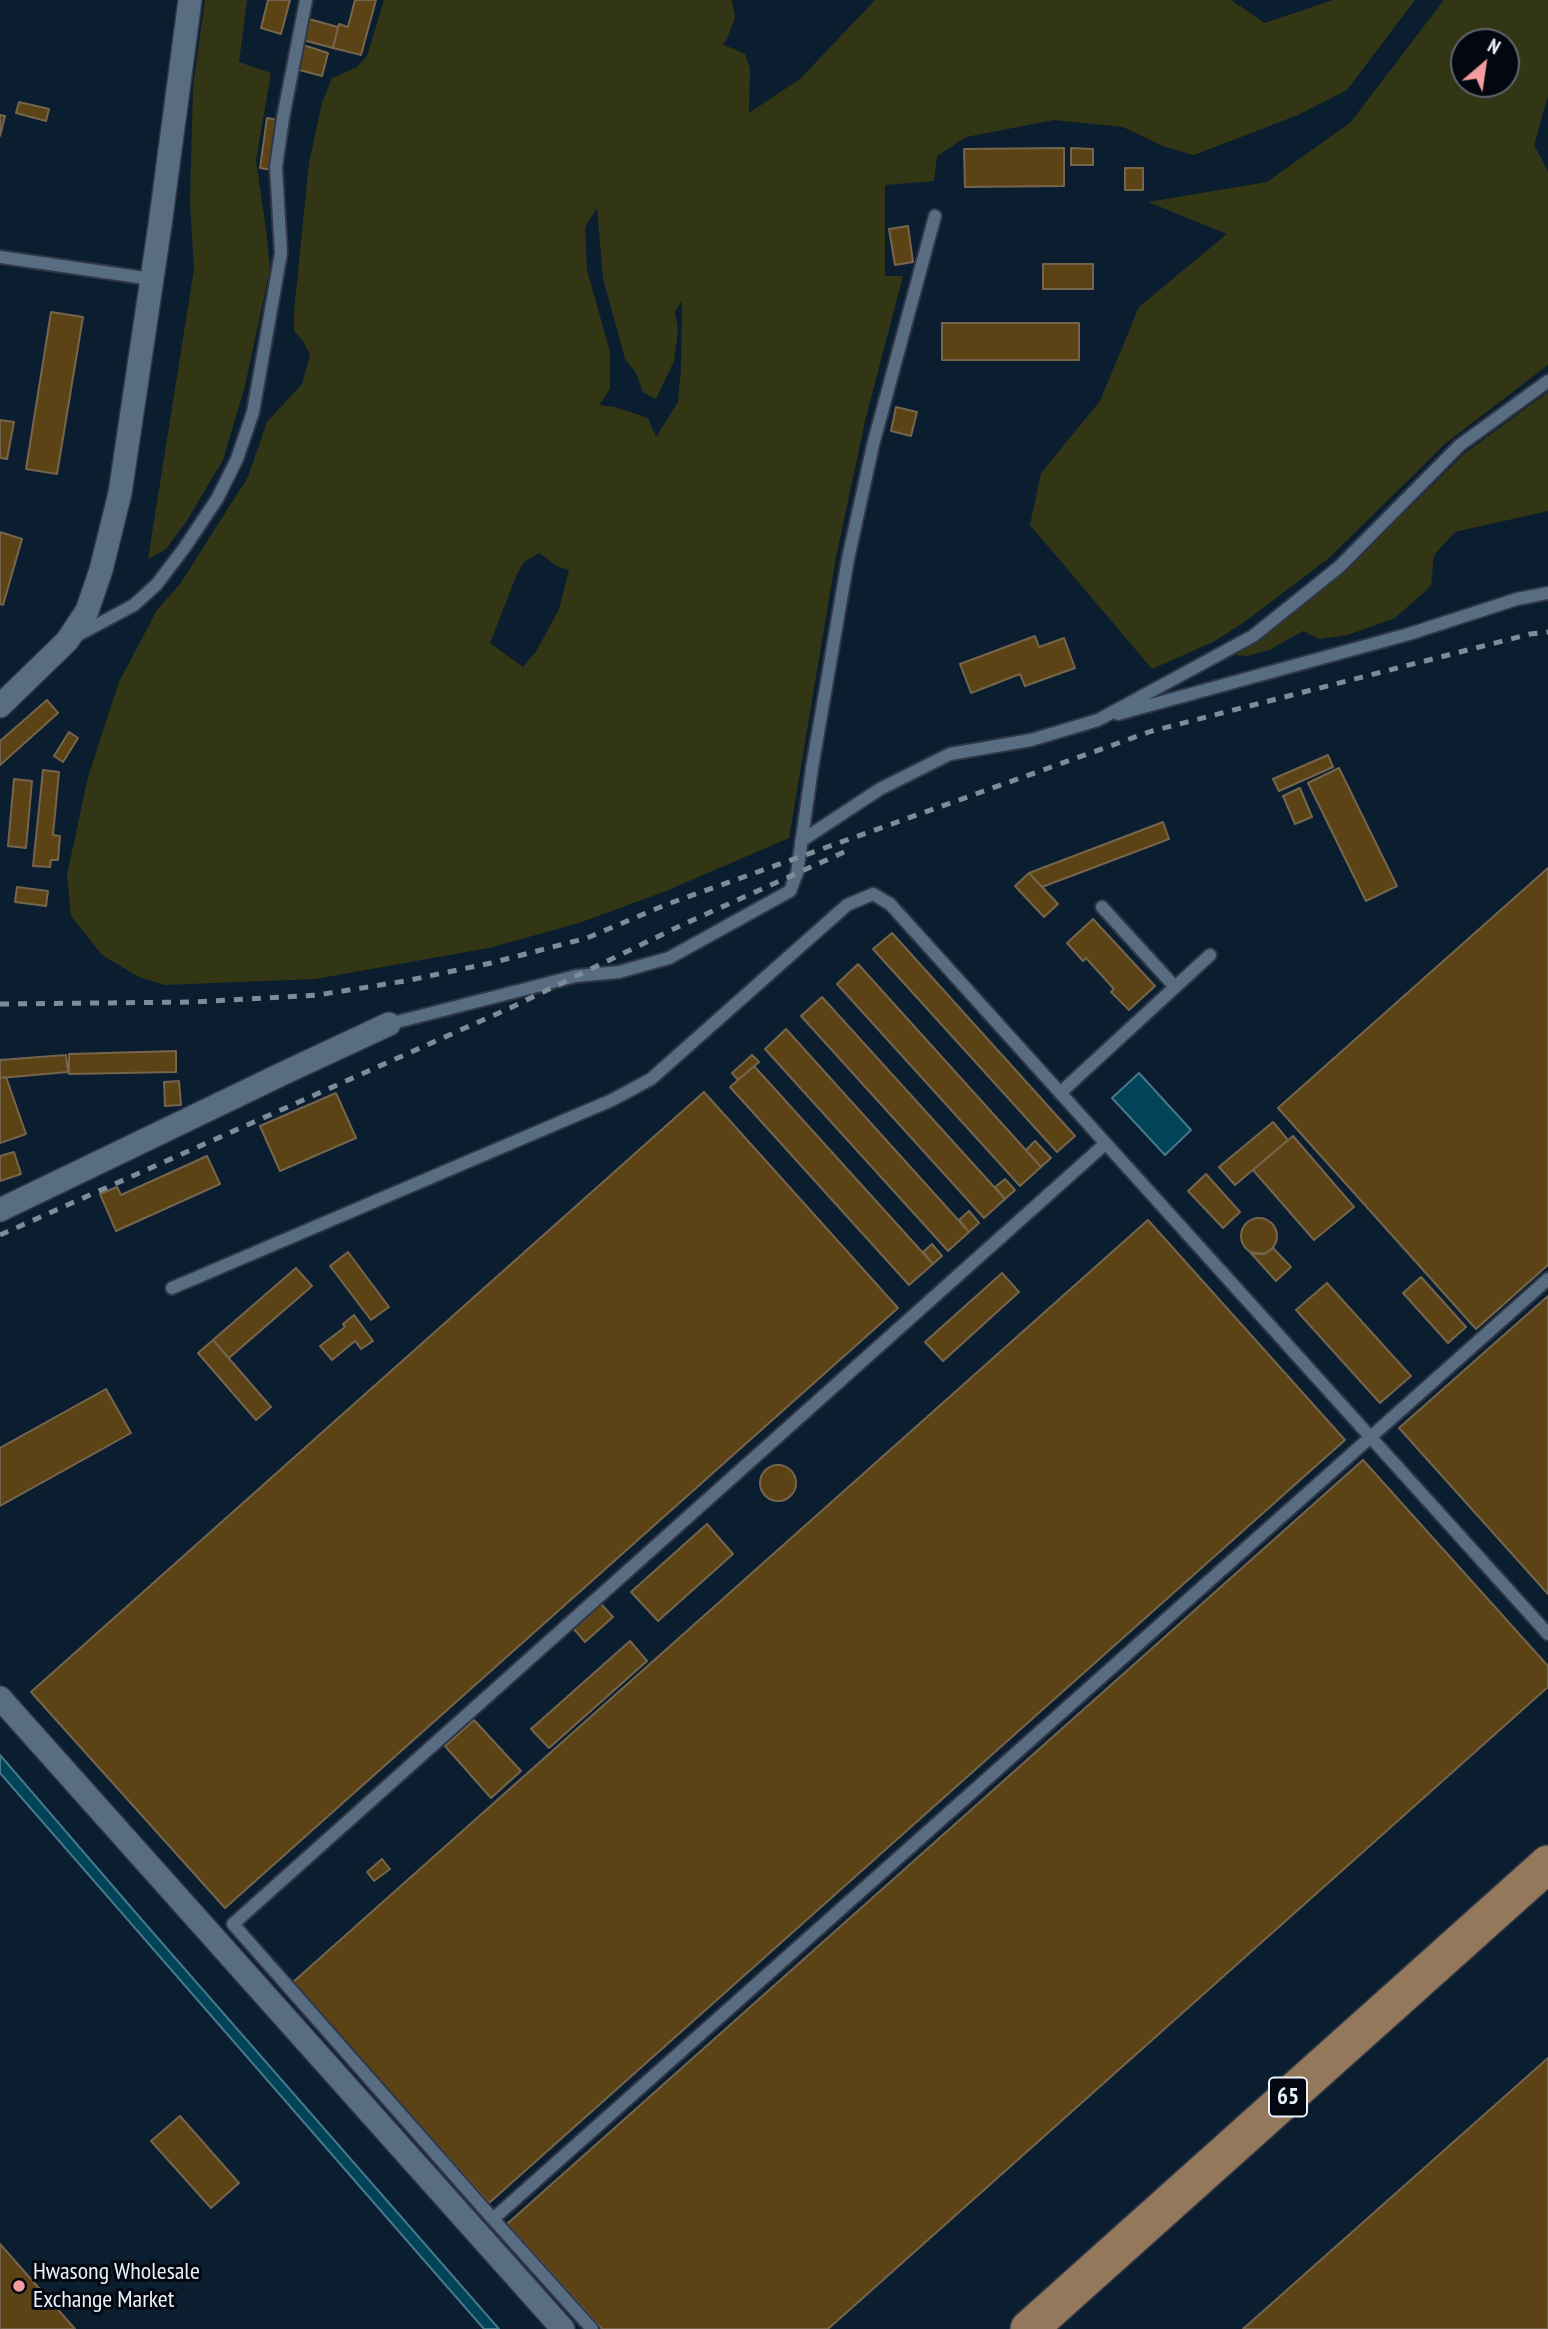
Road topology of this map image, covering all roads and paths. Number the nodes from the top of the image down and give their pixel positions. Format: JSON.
{"nodes":[{"id":1,"x":190,"y":0,"type":"edge"},
{"id":2,"x":306,"y":0,"type":"edge"},
{"id":3,"x":935,"y":216,"type":"dead end"},
{"id":4,"x":0,"y":257,"type":"edge"},
{"id":5,"x":152,"y":279,"type":"junction"},
{"id":6,"x":1548,"y":381,"type":"edge"},
{"id":7,"x":1548,"y":593,"type":"edge"},
{"id":8,"x":67,"y":641,"type":"junction"},
{"id":9,"x":0,"y":706,"type":"edge"},
{"id":10,"x":1098,"y":720,"type":"junction"},
{"id":11,"x":800,"y":841,"type":"junction"},
{"id":12,"x":1102,"y":907,"type":"dead end"},
{"id":13,"x":1210,"y":956,"type":"dead end"},
{"id":14,"x":1175,"y":987,"type":"junction"},
{"id":15,"x":389,"y":1024,"type":"joint"},
{"id":16,"x":1068,"y":1086,"type":"junction"},
{"id":17,"x":1105,"y":1144,"type":"junction"},
{"id":18,"x":0,"y":1210,"type":"edge"},
{"id":19,"x":1548,"y":1279,"type":"edge"},
{"id":20,"x":172,"y":1287,"type":"dead end"},
{"id":21,"x":1370,"y":1437,"type":"junction"},
{"id":22,"x":1548,"y":1634,"type":"edge"},
{"id":23,"x":0,"y":1698,"type":"edge"},
{"id":24,"x":1548,"y":1864,"type":"edge"},
{"id":25,"x":494,"y":2219,"type":"junction"},
{"id":26,"x":563,"y":2329,"type":"edge"},
{"id":27,"x":592,"y":2329,"type":"edge"},
{"id":28,"x":1029,"y":2329,"type":"edge"}],
"edges":[{"from":1,"to":5,"type":"street"},
{"from":2,"to":8,"type":"lane"},
{"from":3,"to":11,"type":"lane"},
{"from":4,"to":5,"type":"lane"},
{"from":5,"to":8,"type":"street"},
{"from":6,"to":10,"type":"lane"},
{"from":7,"to":10,"type":"lane"},
{"from":8,"to":9,"type":"street"},
{"from":10,"to":11,"type":"lane"},
{"from":11,"to":15,"type":"lane"},
{"from":12,"to":14,"type":"lane"},
{"from":13,"to":14,"type":"lane"},
{"from":14,"to":16,"type":"lane"},
{"from":15,"to":18,"type":"street"},
{"from":16,"to":17,"type":"lane"},
{"from":16,"to":20,"type":"lane"},
{"from":17,"to":21,"type":"lane"},
{"from":17,"to":25,"type":"lane"},
{"from":19,"to":21,"type":"lane"},
{"from":21,"to":22,"type":"lane"},
{"from":21,"to":25,"type":"lane"},
{"from":23,"to":26,"type":"street"},
{"from":24,"to":28,"type":"main road","number":"65"},
{"from":25,"to":27,"type":"lane"}]}
